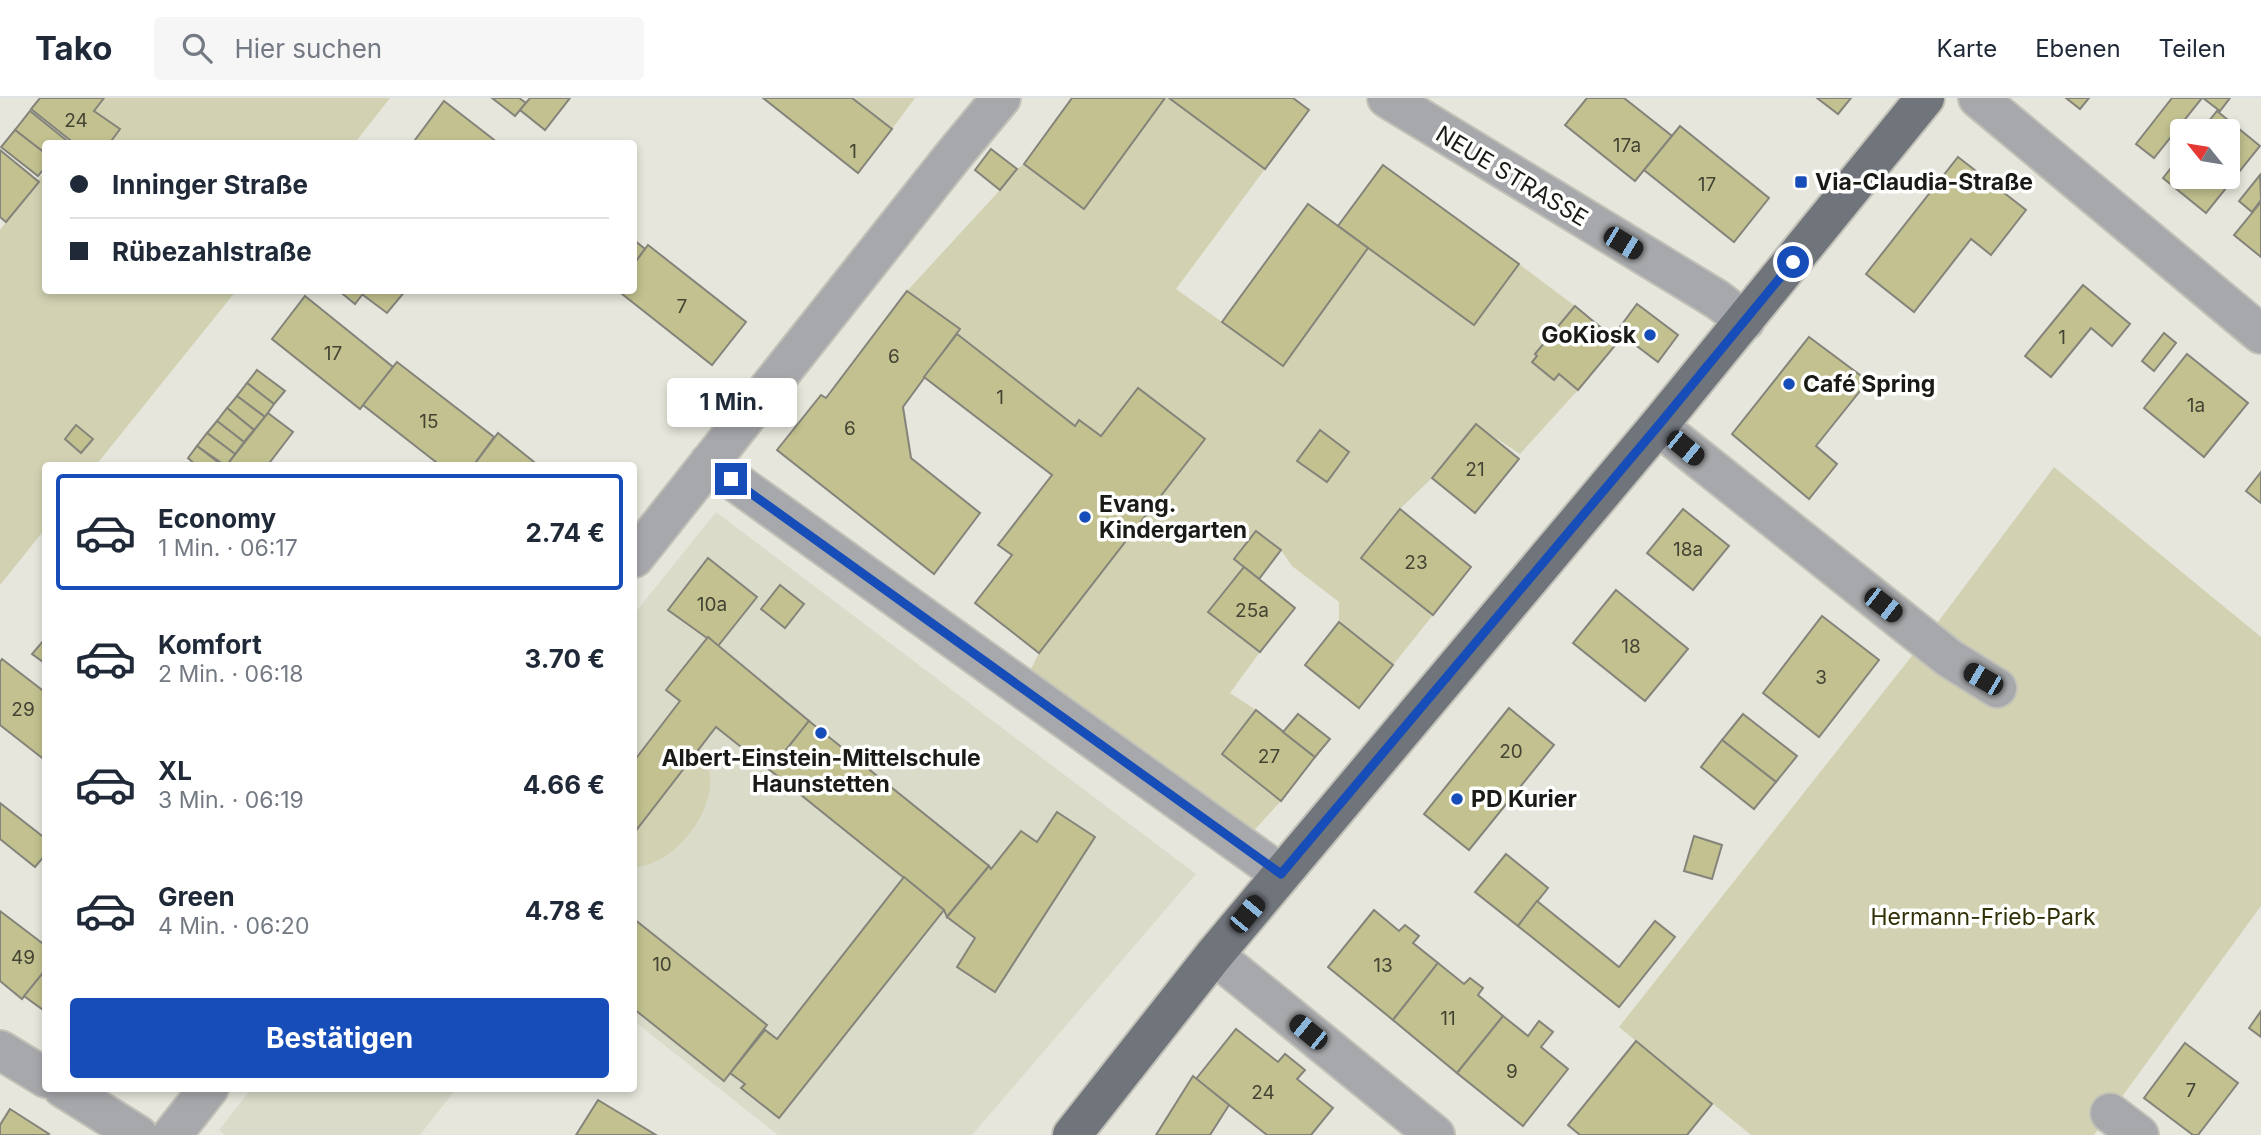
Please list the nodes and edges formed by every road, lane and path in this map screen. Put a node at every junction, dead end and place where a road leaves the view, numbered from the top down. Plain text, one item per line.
1 (1001, 98) edge
2 (1387, 98) edge
3 (1925, 98) edge
4 (1978, 98) edge
5 (1745, 321) junction
6 (2261, 334) edge
7 (1658, 426) junction
8 (709, 463) junction
9 (637, 554) edge
10 (1997, 688) dead end
11 (1281, 874) junction
12 (1214, 955) junction
13 (0, 1050) edge
14 (42, 1076) edge
15 (69, 1092) edge
16 (206, 1092) edge
17 (138, 1135) edge
18 (172, 1135) edge
19 (1072, 1135) edge
20 (1435, 1135) edge

1 - 8 street
2 - 5 street, NEUE STRASSE
3 - 5 main road
4 - 6 street
5 - 7 main road
7 - 10 street
7 - 11 main road
8 - 9 street
8 - 11 street
11 - 12 main road
12 - 19 main road
12 - 20 street
13 - 14 street
15 - 17 street
16 - 18 street

